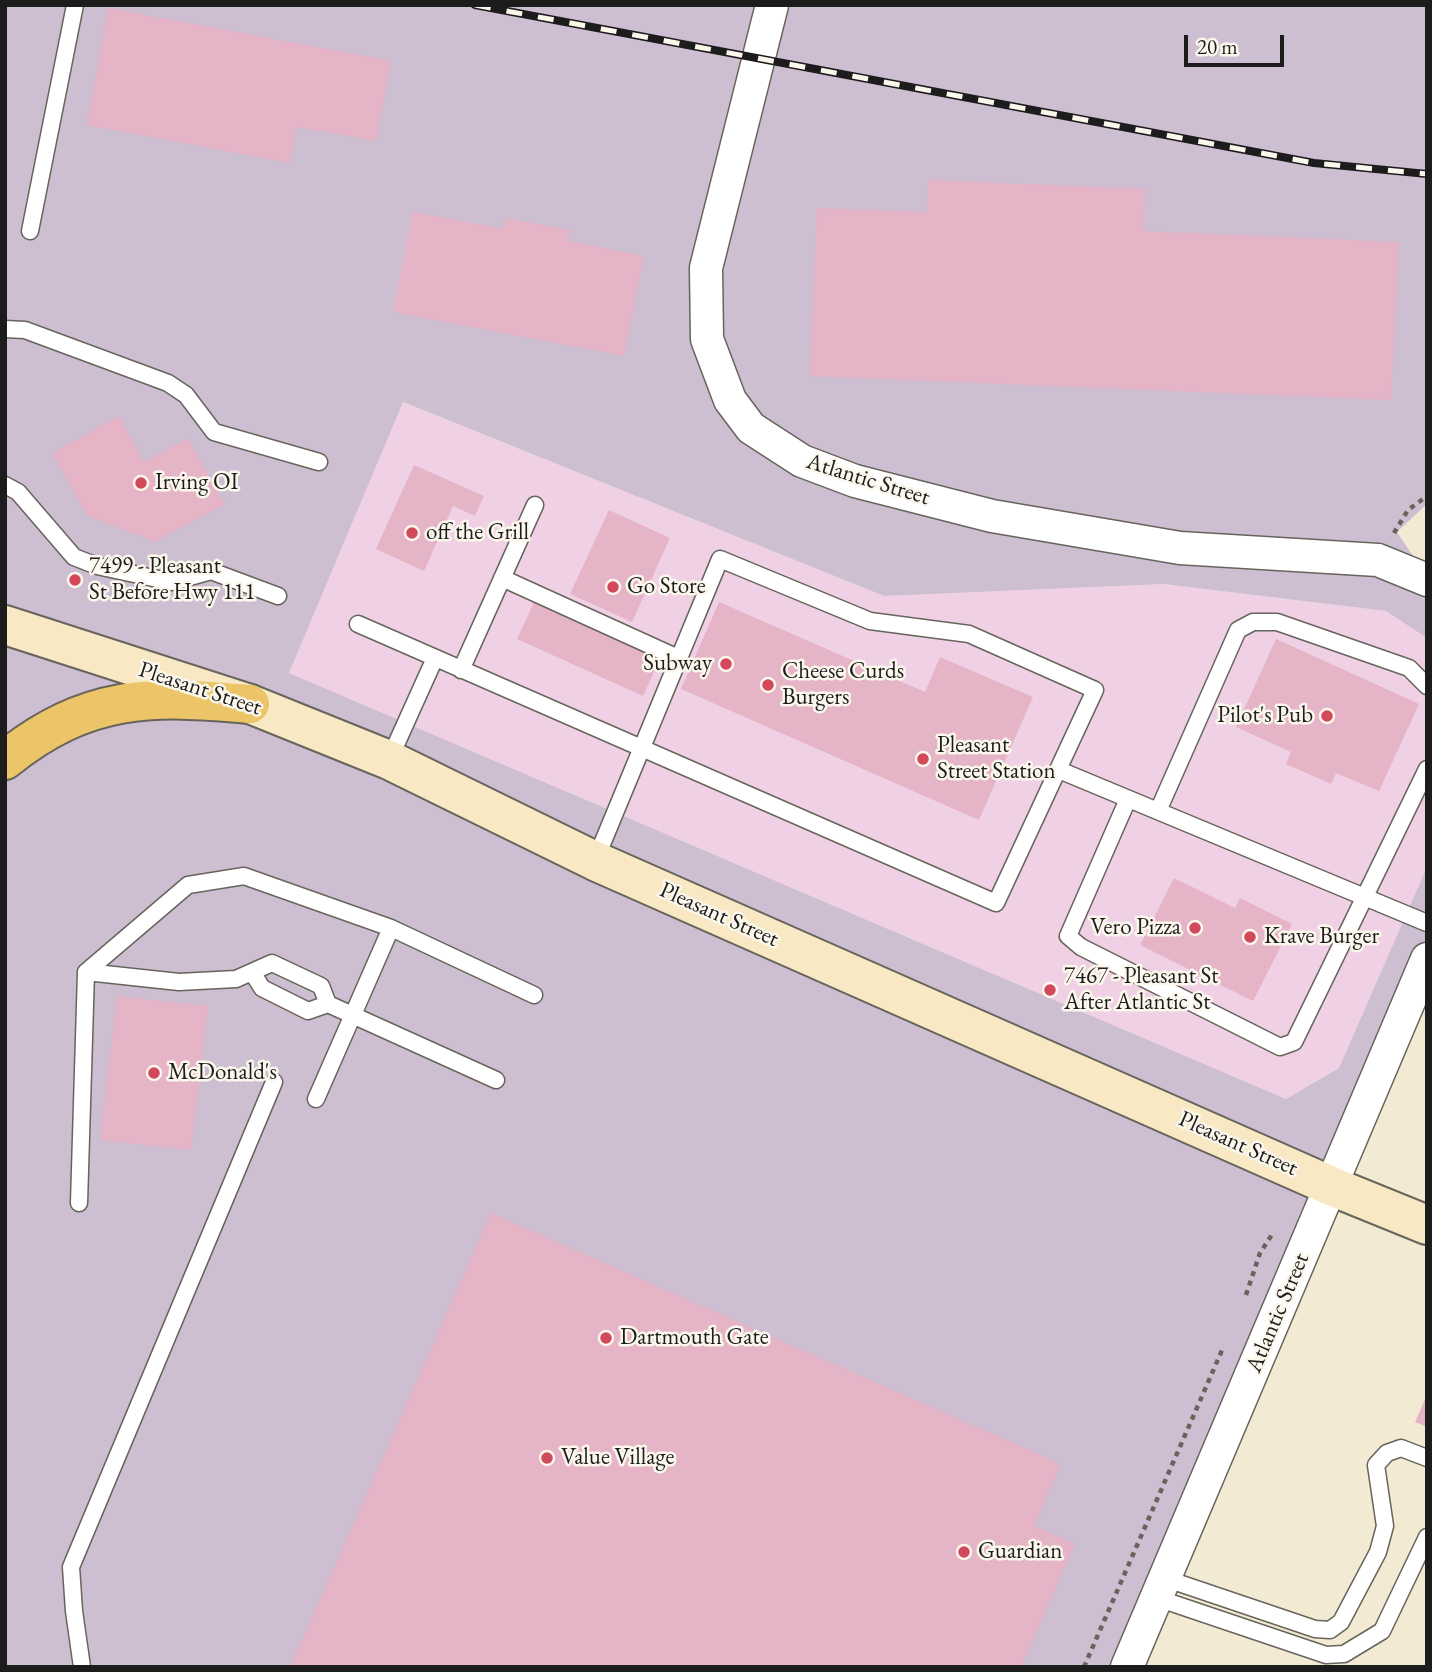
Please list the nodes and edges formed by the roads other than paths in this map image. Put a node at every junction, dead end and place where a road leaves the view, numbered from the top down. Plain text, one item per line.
1 (75, 5) edge
2 (772, 5) edge
3 (30, 231) dead end
4 (5, 329) edge
5 (319, 462) dead end
6 (5, 485) edge
7 (535, 505) dead end
8 (502, 578) junction
9 (1427, 580) edge
10 (278, 596) dead end
11 (358, 624) dead end
12 (5, 625) edge
13 (435, 658) junction
14 (678, 658) junction
15 (461, 670) junction
16 (1427, 686) edge
17 (250, 704) junction
18 (640, 748) junction
19 (5, 760) edge
20 (389, 760) junction
21 (1427, 769) edge
22 (1059, 770) junction
23 (1128, 799) junction
24 (1158, 811) junction
25 (595, 861) junction
26 (1366, 898) junction
27 (1427, 923) edge
28 (391, 928) junction
29 (1427, 959) edge
30 (86, 972) junction
31 (252, 972) junction
32 (534, 995) dead end
33 (328, 1004) junction
34 (356, 1016) junction
35 (496, 1080) dead end
36 (274, 1082) dead end
37 (316, 1099) dead end
38 (1331, 1186) junction
39 (79, 1203) dead end
40 (1427, 1225) edge
41 (1427, 1458) edge
42 (1427, 1537) edge
43 (1161, 1588) junction
44 (82, 1667) edge
45 (1127, 1667) edge

1 - 3 lane
2 - 9 street, Atlantic Street
4 - 5 lane
6 - 10 lane
7 - 8 lane
8 - 14 lane
8 - 15 lane
11 - 13 lane
12 - 17 main road, Pleasant Street
13 - 15 lane
13 - 20 lane
14 - 18 lane
14 - 22 lane
15 - 18 lane
16 - 24 lane
17 - 19 highway
17 - 20 main road, Pleasant Street
18 - 22 lane
18 - 25 lane
20 - 25 main road, Pleasant Street
21 - 26 lane
22 - 23 lane
23 - 24 lane
23 - 26 lane
24 - 26 lane
25 - 38 main road, Pleasant Street
26 - 27 lane
28 - 30 lane
28 - 32 lane
28 - 34 lane
29 - 38 street, Atlantic Street
30 - 31 lane
30 - 39 lane
31 - 33 lane
31 - 33 lane
33 - 34 lane
34 - 35 lane
34 - 37 lane
36 - 44 lane
38 - 40 main road, Pleasant Street
38 - 43 street, Atlantic Street
41 - 43 lane
42 - 43 lane
43 - 45 street, Atlantic Street

